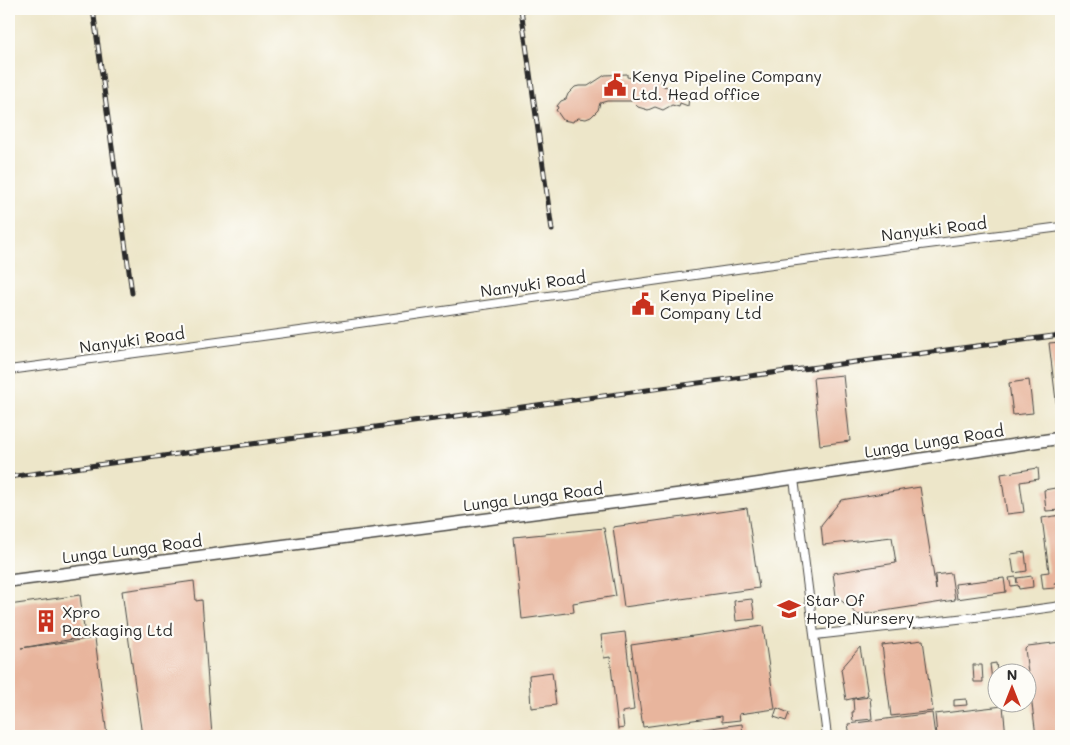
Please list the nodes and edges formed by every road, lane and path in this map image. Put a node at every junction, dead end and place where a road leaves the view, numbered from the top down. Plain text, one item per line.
1 (1061, 227) edge
2 (9, 370) edge
3 (1061, 438) edge
4 (794, 479) junction
5 (9, 581) edge
6 (1061, 606) edge
7 (815, 635) junction
8 (827, 736) edge

1 - 2 street, Nanyuki Road
3 - 4 main road, Lunga Lunga Road
4 - 5 main road, Lunga Lunga Road
4 - 7 street
6 - 7 street
7 - 8 street

